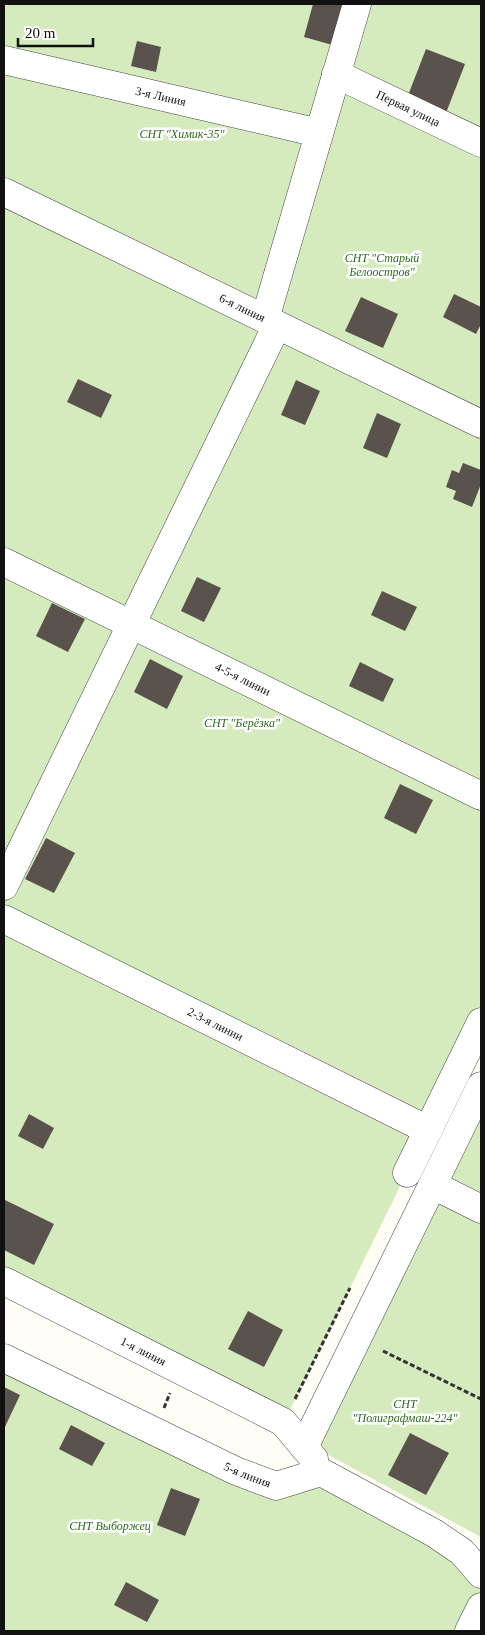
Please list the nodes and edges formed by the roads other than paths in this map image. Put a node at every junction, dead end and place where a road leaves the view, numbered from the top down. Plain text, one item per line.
1 (357, 4) edge
2 (4, 60) edge
3 (336, 74) junction
4 (319, 133) junction
5 (481, 143) edge
6 (4, 192) edge
7 (271, 322) junction
8 (481, 424) edge
9 (4, 562) edge
10 (131, 625) junction
11 (481, 796) edge
12 (4, 886) edge
13 (4, 919) edge
14 (481, 1022) edge
15 (481, 1086) edge
16 (428, 1130) junction
17 (406, 1173) dead end
18 (433, 1186) junction
19 (481, 1209) edge
20 (4, 1281) edge
21 (4, 1358) edge
22 (304, 1447) junction
23 (321, 1472) junction
24 (481, 1574) edge
25 (481, 1607) edge
26 (469, 1631) edge

1 - 3 street
2 - 4 street, 3-я Линия
3 - 4 street
3 - 5 street, Первая улица
4 - 7 street
6 - 7 street, 6-я линия
7 - 8 street, 6-я линия
7 - 10 street
9 - 10 street, 4-5-я линии
10 - 11 street, 4-5-я линии
10 - 12 street
13 - 16 street, 2-3-я линии
14 - 16 street
15 - 18 street
16 - 17 street
18 - 19 street
18 - 22 street
20 - 22 street, 1-я линия
21 - 23 street, 5-я линия
22 - 23 street
23 - 24 street
25 - 26 street

